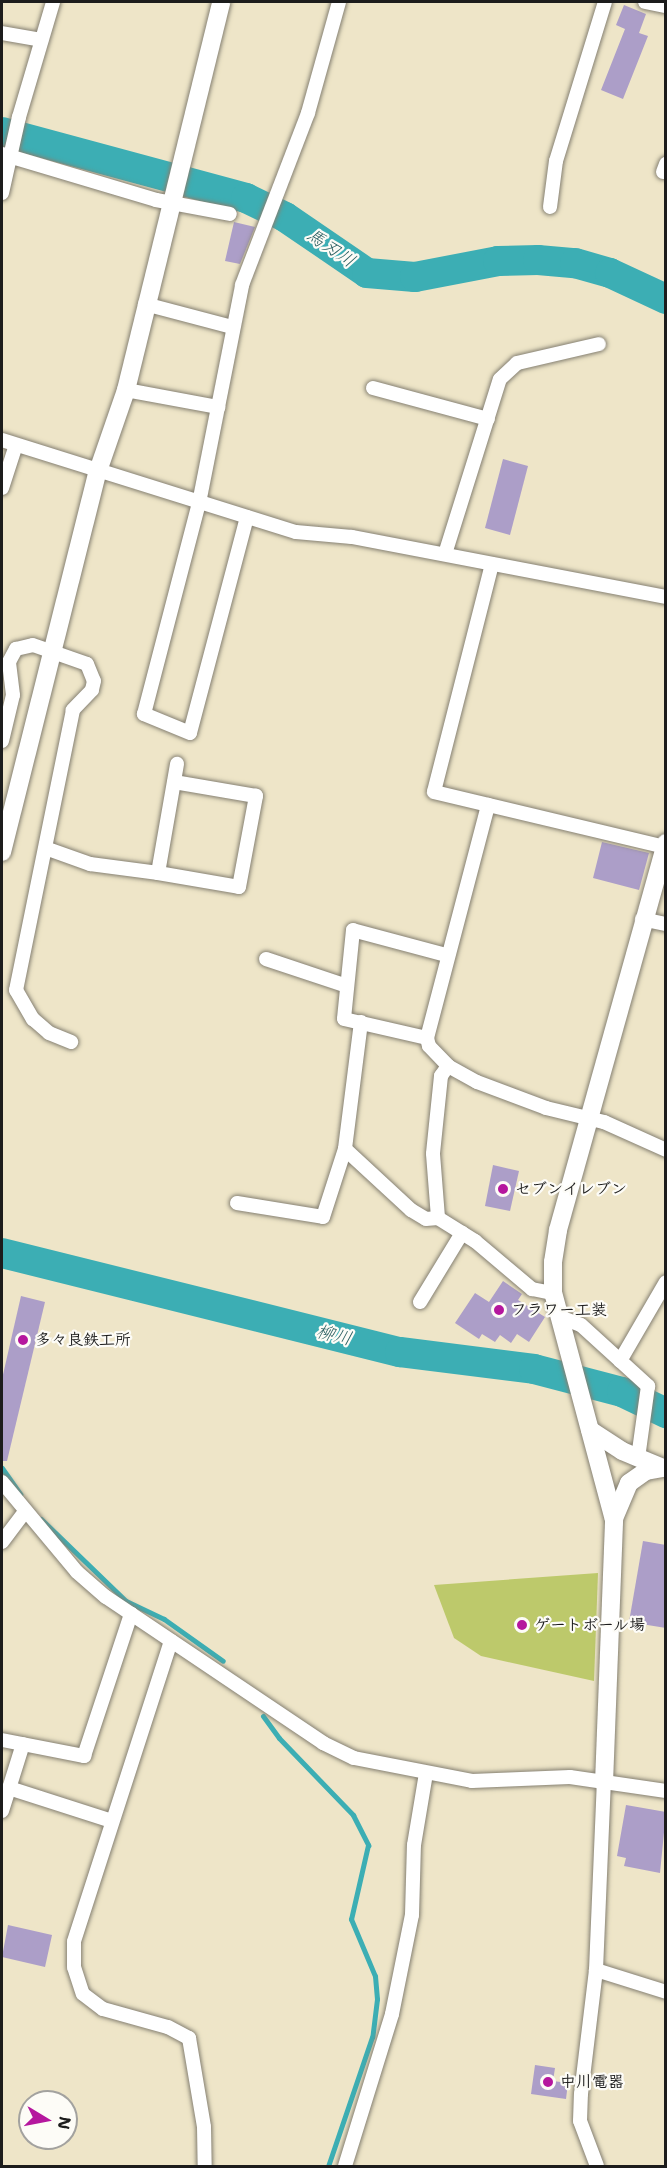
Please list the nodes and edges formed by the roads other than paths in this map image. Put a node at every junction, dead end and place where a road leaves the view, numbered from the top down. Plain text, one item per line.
1 (53, 2) edge
2 (221, 2) edge
3 (339, 2) edge
4 (604, 2) edge
5 (645, 2) edge
6 (662, 4) edge
7 (2, 33) edge
8 (40, 40) junction
9 (6, 155) edge
10 (2, 193) edge
11 (171, 199) junction
12 (550, 207) dead end
13 (231, 214) dead end
14 (145, 304) junction
15 (232, 327) junction
16 (599, 344) dead end
17 (373, 388) dead end
18 (126, 390) junction
19 (218, 407) junction
20 (488, 419) junction
21 (2, 441) edge
22 (16, 445) junction
23 (98, 471) junction
24 (2, 488) edge
25 (200, 503) junction
26 (247, 518) junction
27 (445, 554) junction
28 (492, 564) junction
29 (666, 597) edge
30 (53, 652) junction
31 (2, 741) edge
32 (177, 764) dead end
33 (174, 782) junction
34 (488, 805) junction
35 (665, 845) edge
36 (48, 849) junction
37 (2, 852) edge
38 (158, 873) junction
39 (642, 919) junction
40 (666, 924) edge
41 (446, 955) junction
42 (266, 959) dead end
43 (347, 986) junction
44 (361, 1022) junction
45 (427, 1038) junction
46 (71, 1042) dead end
47 (448, 1066) junction
48 (589, 1118) junction
49 (345, 1149) junction
50 (666, 1150) edge
51 (237, 1203) dead end
52 (438, 1218) junction
53 (462, 1233) junction
54 (666, 1282) edge
55 (553, 1293) junction
56 (420, 1302) dead end
57 (560, 1317) junction
58 (620, 1361) junction
59 (590, 1430) junction
60 (638, 1458) junction
61 (664, 1469) edge
62 (2, 1482) edge
63 (25, 1511) junction
64 (614, 1520) junction
65 (2, 1542) edge
66 (131, 1614) junction
67 (171, 1641) junction
68 (2, 1740) edge
69 (22, 1744) junction
70 (426, 1773) junction
71 (604, 1783) junction
72 (9, 1788) junction
73 (666, 1791) edge
74 (2, 1811) edge
75 (112, 1821) junction
76 (596, 1970) junction
77 (666, 1992) edge
78 (205, 2166) edge
79 (345, 2166) edge
80 (597, 2166) edge

1 - 8 street
2 - 11 street
3 - 15 street
4 - 12 street
5 - 6 street
7 - 8 street
8 - 9 street
9 - 10 street
9 - 11 street
11 - 13 street
11 - 14 street
14 - 15 street
14 - 18 street
15 - 19 street
16 - 20 street
17 - 20 street
18 - 19 street
18 - 23 street
19 - 25 street
20 - 27 street
21 - 22 street
22 - 23 street
22 - 24 street
23 - 25 street
23 - 30 street
25 - 26 street
25 - 26 street
26 - 27 street
27 - 28 street
28 - 29 street
28 - 34 street
30 - 31 street
30 - 36 street
30 - 37 street
32 - 33 street
33 - 38 street
33 - 38 street
34 - 35 street
34 - 41 street
35 - 39 street
36 - 38 street
36 - 46 street
39 - 40 street
39 - 48 street
41 - 43 street
41 - 45 street
42 - 43 street
43 - 44 street
44 - 45 street
44 - 49 street
45 - 47 street
47 - 48 street
47 - 52 street
48 - 50 street
48 - 55 street
49 - 51 street
49 - 52 street
52 - 53 street
53 - 55 street
53 - 56 street
54 - 58 street
55 - 57 street
57 - 58 street
57 - 59 street
58 - 60 street
59 - 60 street
59 - 64 street
60 - 61 street
61 - 64 street
62 - 63 street
63 - 65 street
63 - 66 street
64 - 71 street
66 - 67 street
66 - 69 street
67 - 70 street
67 - 75 street
68 - 69 street
69 - 72 street
70 - 71 street
70 - 79 street
71 - 73 street
71 - 76 street
72 - 74 street
72 - 75 street
75 - 78 street
76 - 77 street
76 - 80 street

